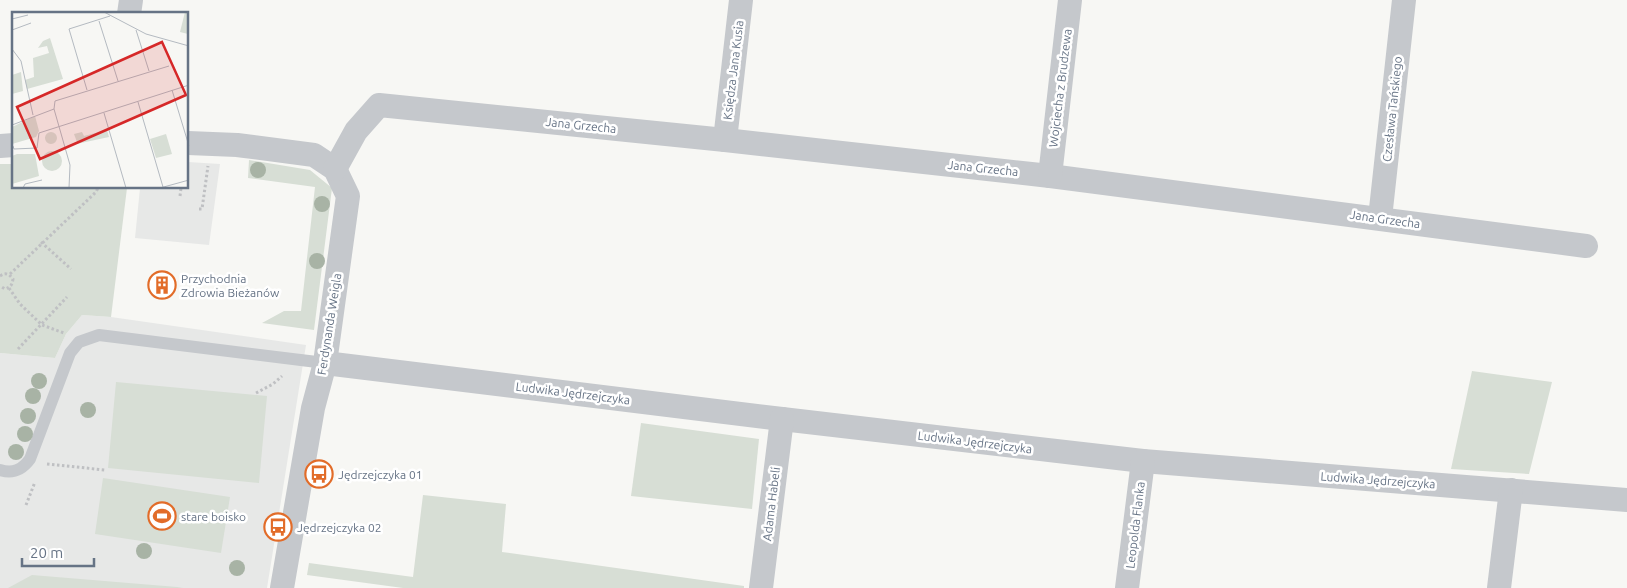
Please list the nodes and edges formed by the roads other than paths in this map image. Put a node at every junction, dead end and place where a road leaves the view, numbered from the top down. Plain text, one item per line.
1 (741, 0) edge
2 (1070, 0) edge
3 (1404, 0) edge
4 (725, 140) junction
5 (189, 143) edge
6 (334, 169) junction
7 (1050, 176) junction
8 (1380, 218) junction
9 (1586, 246) dead end
10 (326, 363) junction
11 (782, 419) junction
12 (1143, 461) junction
13 (0, 470) edge
14 (1512, 490) junction
15 (1627, 500) edge
16 (282, 588) edge
17 (761, 588) edge
18 (1127, 588) edge
19 (1499, 588) edge

1 - 4 street, Księdza Jana Kusia
2 - 7 street, Wojciecha z Brudzewa
3 - 8 street, Czesława Tańskiego
4 - 6 street, Jana Grzecha
4 - 7 street, Jana Grzecha
5 - 6 street
6 - 10 street, Ferdynanda Weigla
7 - 8 street, Jana Grzecha
8 - 9 street, Jana Grzecha
10 - 11 street, Ludwika Jędrzejczyka
10 - 13 lane
10 - 16 street, Ferdynanda Weigla
11 - 12 street, Ludwika Jędrzejczyka
11 - 17 street, Adama Habeli
12 - 14 street, Ludwika Jędrzejczyka
12 - 18 street, Leopolda Flanka
14 - 15 street, Ludwika Jędrzejczyka
14 - 19 street

